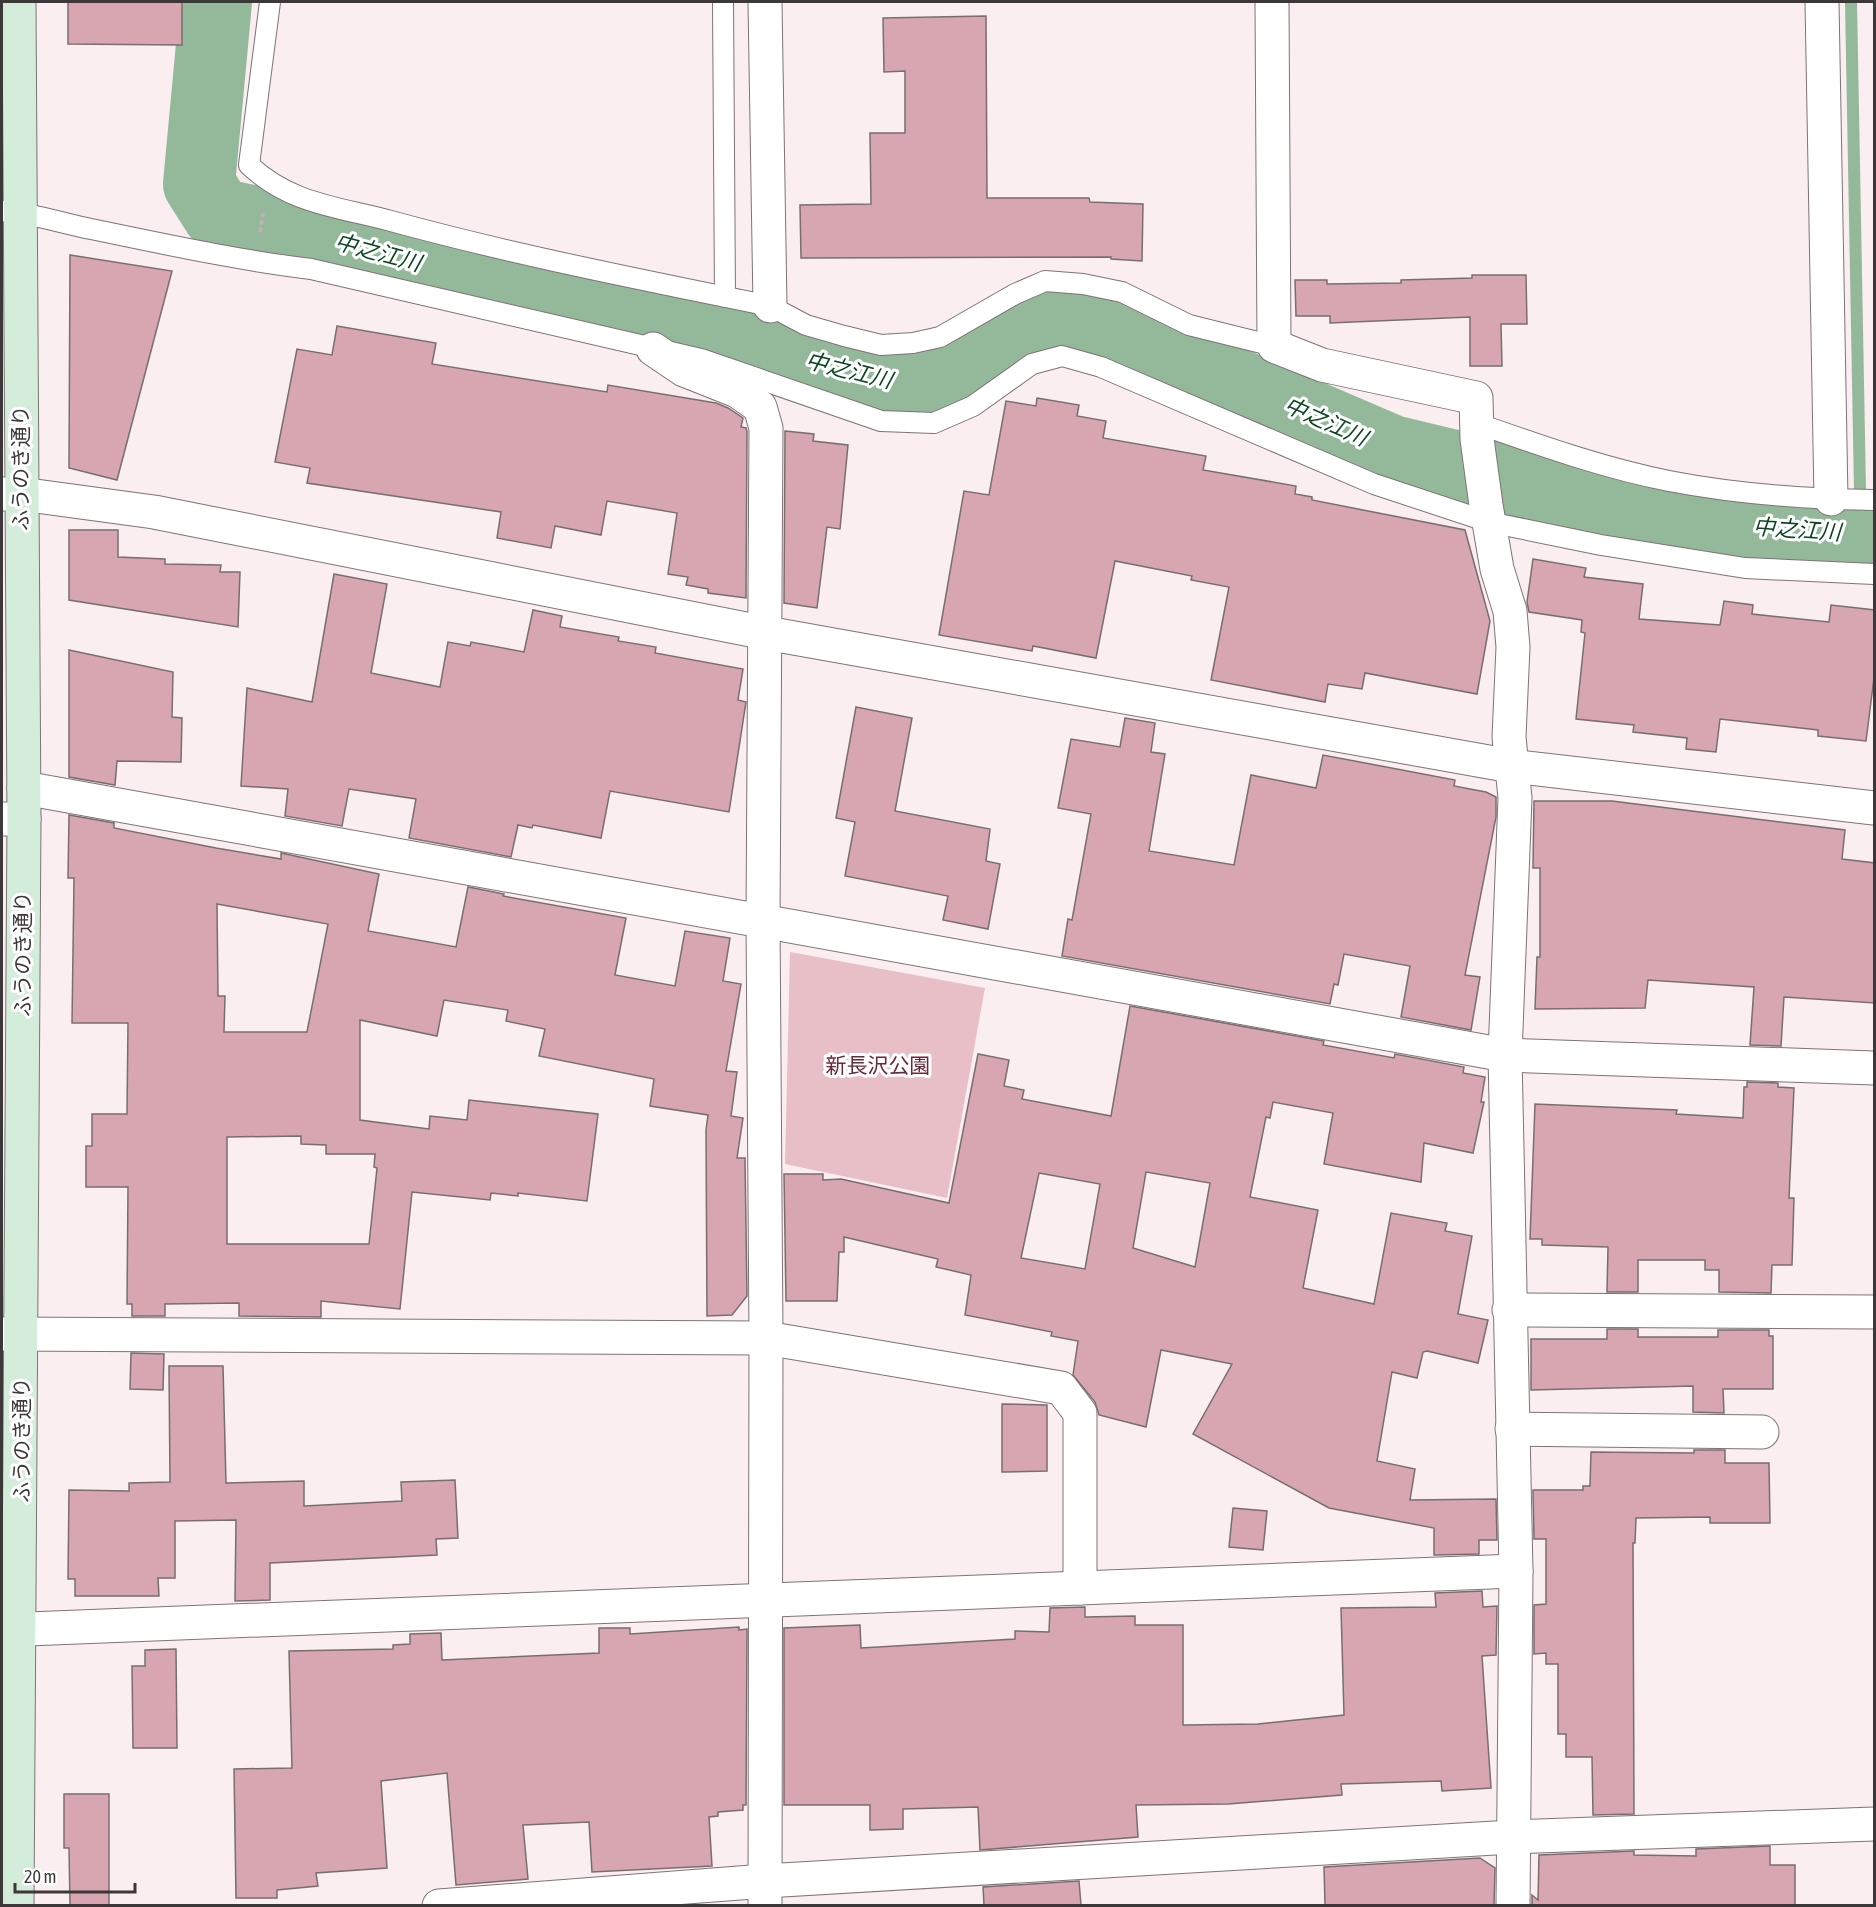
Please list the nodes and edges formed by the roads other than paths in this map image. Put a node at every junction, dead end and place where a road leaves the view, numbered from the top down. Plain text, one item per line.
1 (19, 2) edge
2 (270, 2) edge
3 (723, 2) edge
4 (765, 2) edge
5 (1272, 2) edge
6 (1822, 2) edge
7 (11, 211) edge
8 (725, 297) junction
9 (770, 306) junction
10 (1274, 346) junction
11 (653, 349) junction
12 (1476, 430) junction
13 (11, 494) edge
14 (1831, 499) junction
15 (1875, 500) edge
16 (1487, 513) junction
17 (1875, 574) edge
18 (766, 633) junction
19 (1511, 766) junction
20 (1875, 808) edge
21 (16, 809) edge
22 (762, 920) junction
23 (12, 1018) edge
24 (1505, 1055) junction
25 (1875, 1068) edge
26 (12, 1216) edge
27 (1509, 1310) junction
28 (1875, 1312) edge
29 (12, 1334) edge
30 (766, 1338) junction
31 (1512, 1429) junction
32 (1762, 1432) dead end
33 (1515, 1571) junction
34 (1080, 1588) junction
35 (765, 1601) junction
36 (11, 1630) edge
37 (1875, 1824) edge
38 (1512, 1837) junction
39 (765, 1893) edge
40 (17, 1905) edge
41 (439, 1905) edge
42 (1513, 1905) edge

1 - 7 street, ふうのき通り
2 - 8 lane
3 - 8 lane
4 - 9 street
5 - 10 street
6 - 14 street
7 - 11 lane
7 - 13 street, ふうのき通り
8 - 9 lane
9 - 10 lane
10 - 12 street
11 - 16 lane
11 - 18 street
12 - 14 lane
12 - 16 street
13 - 18 street
13 - 21 street, ふうのき通り
14 - 15 lane
16 - 17 lane
16 - 19 street
18 - 19 street
18 - 22 street
19 - 20 street
19 - 24 street
21 - 22 street
21 - 23 street, ふうのき通り
22 - 24 street
22 - 30 street
23 - 26 street, ふうのき通り
24 - 25 street
24 - 27 street
26 - 29 street, ふうのき通り
27 - 28 street
27 - 31 street
29 - 30 street
29 - 36 street, ふうのき通り
30 - 34 street
30 - 35 street
31 - 32 street
31 - 33 street
33 - 34 street
33 - 38 street
34 - 35 street
35 - 36 street
35 - 39 street
36 - 40 street, ふうのき通り
37 - 38 street
38 - 39 street
38 - 42 street
39 - 41 street

